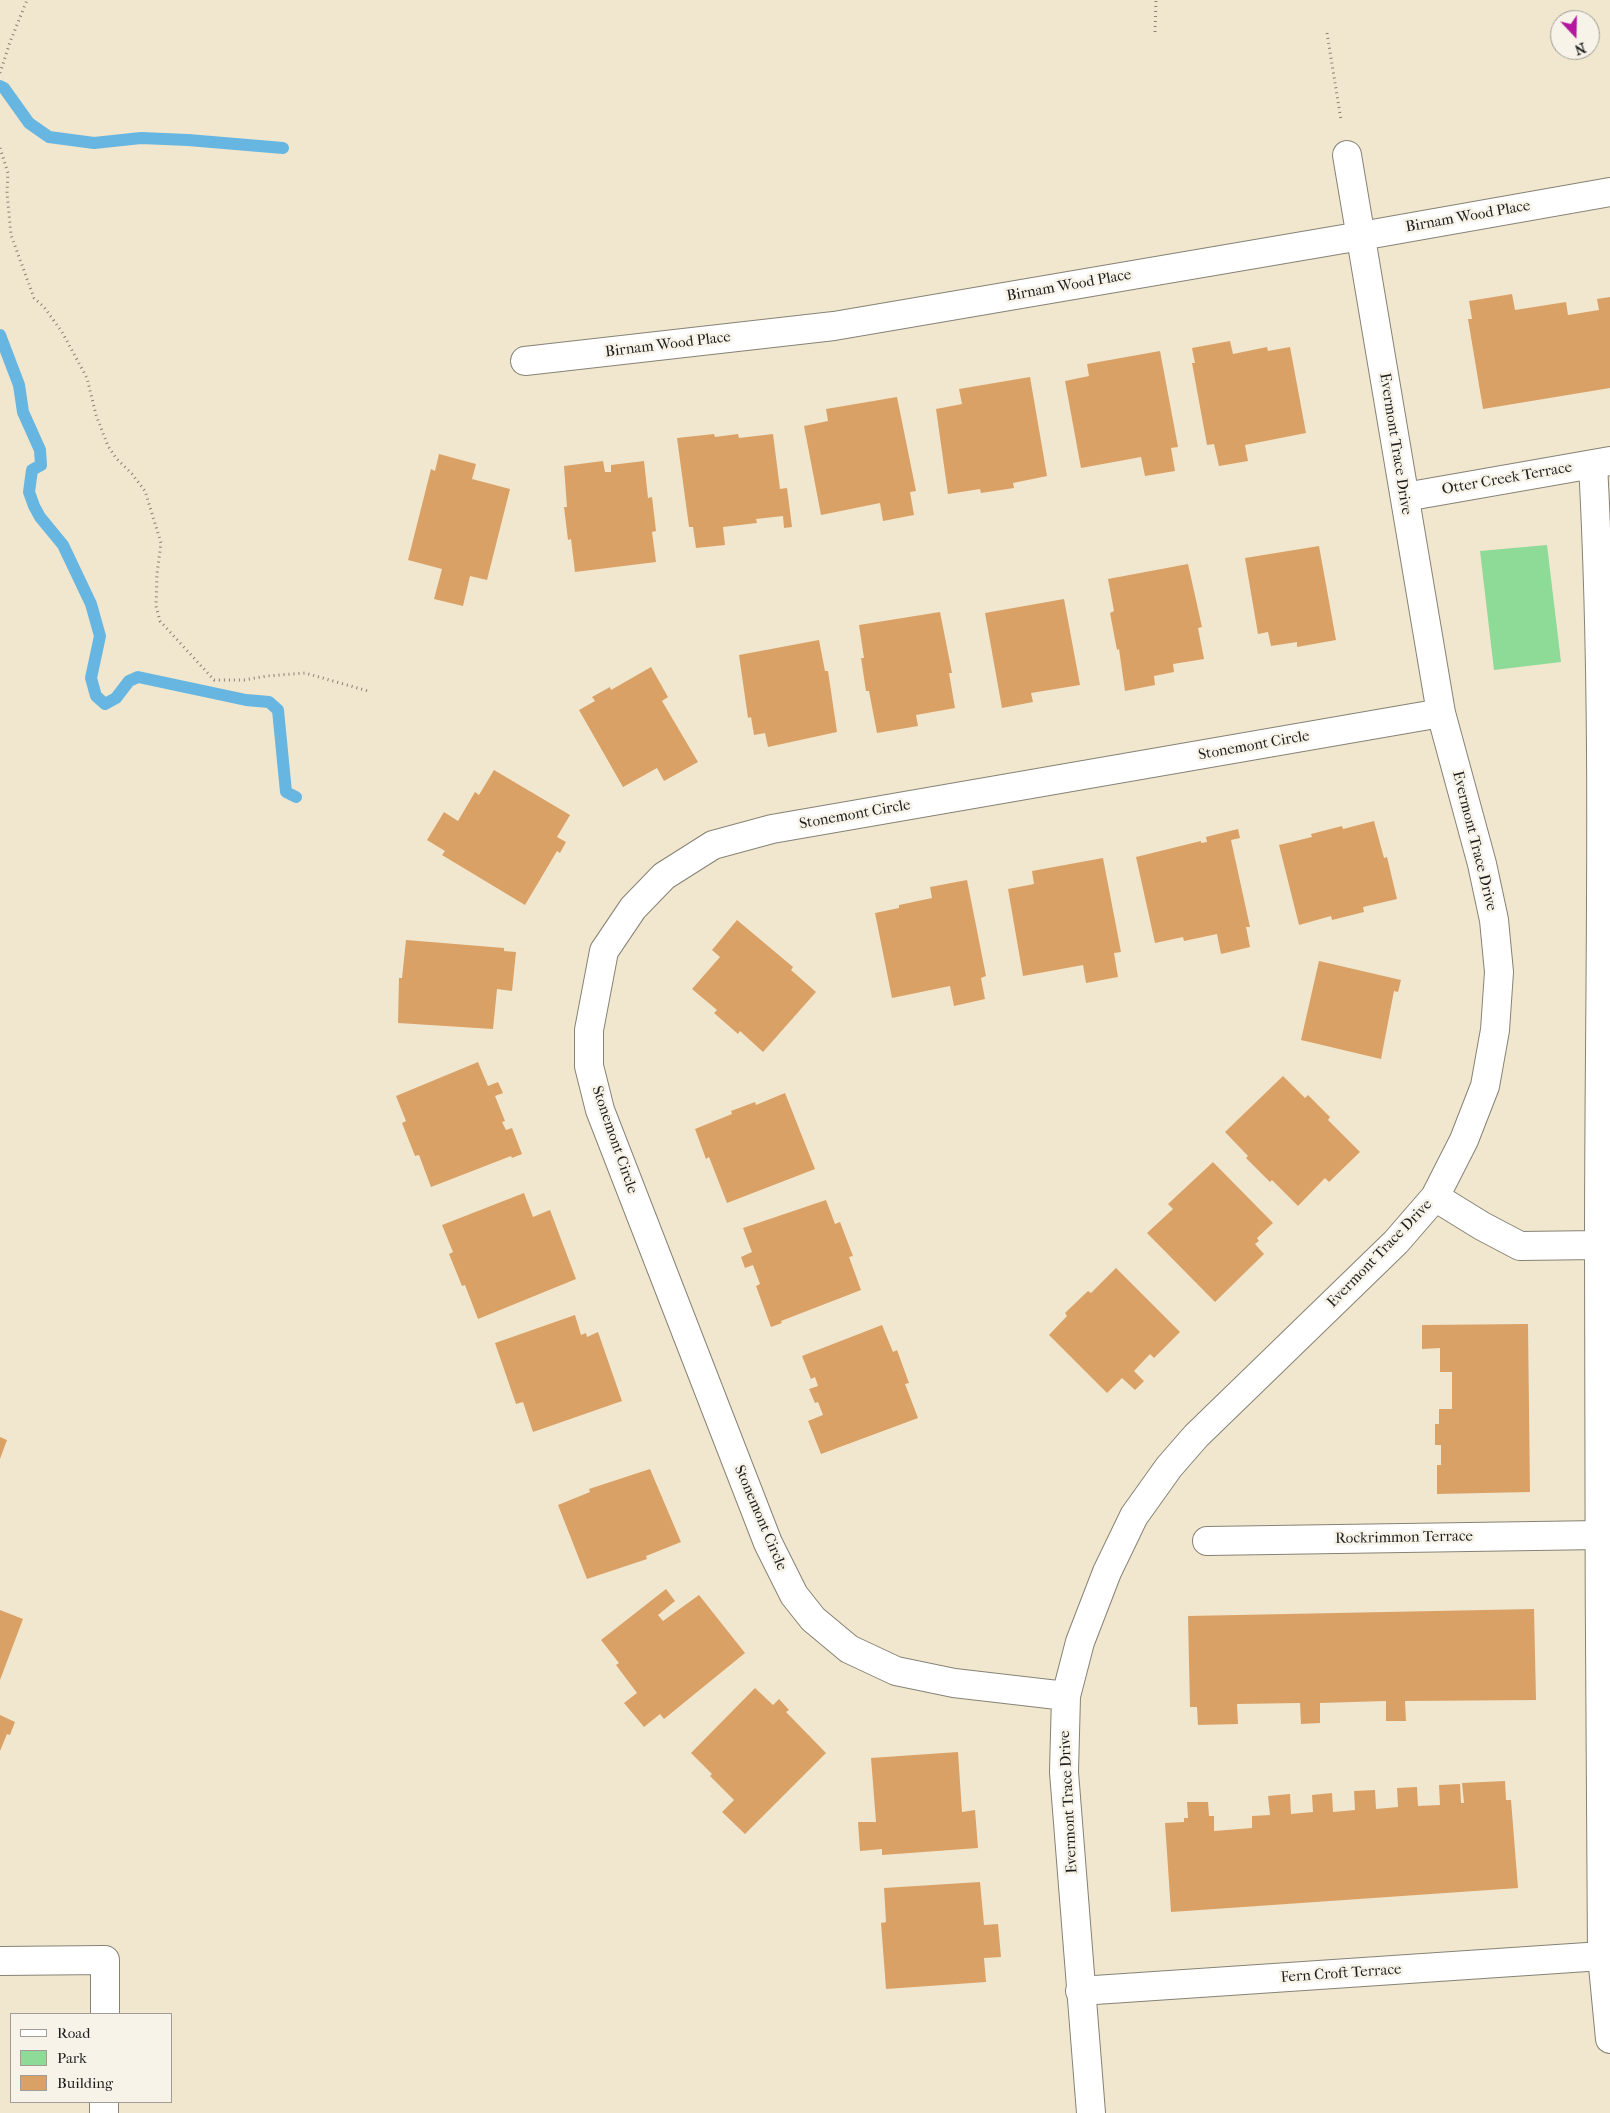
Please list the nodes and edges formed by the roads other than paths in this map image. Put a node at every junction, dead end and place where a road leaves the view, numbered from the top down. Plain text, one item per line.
1 (1347, 155) road end
2 (1610, 192) edge
3 (1360, 236) junction
4 (525, 361) dead end
5 (1602, 462) edge
6 (1404, 497) junction
7 (1441, 713) junction
8 (1435, 1197) junction
9 (1599, 1245) junction
10 (1600, 1535) junction
11 (1207, 1541) dead end
12 (1066, 1696) junction
13 (1602, 1956) junction
14 (0, 1961) edge
15 (1080, 1991) junction
16 (104, 2013) edge
17 (1610, 2039) edge
18 (1091, 2113) edge

1 - 3 street, Evermont Trace Drive
2 - 3 street, Birnam Wood Place
3 - 4 street, Birnam Wood Place
3 - 6 street, Evermont Trace Drive
5 - 6 street, Otter Creek Terrace
5 - 9 street
6 - 7 street, Evermont Trace Drive
7 - 8 street, Evermont Trace Drive
7 - 12 street, Stonemont Circle
8 - 9 street
8 - 12 street, Evermont Trace Drive
9 - 10 street
10 - 11 street, Rockrimmon Terrace
10 - 13 street
12 - 15 street, Evermont Trace Drive
13 - 15 street, Fern Croft Terrace
13 - 17 street
14 - 16 street
15 - 18 street, Evermont Trace Drive

